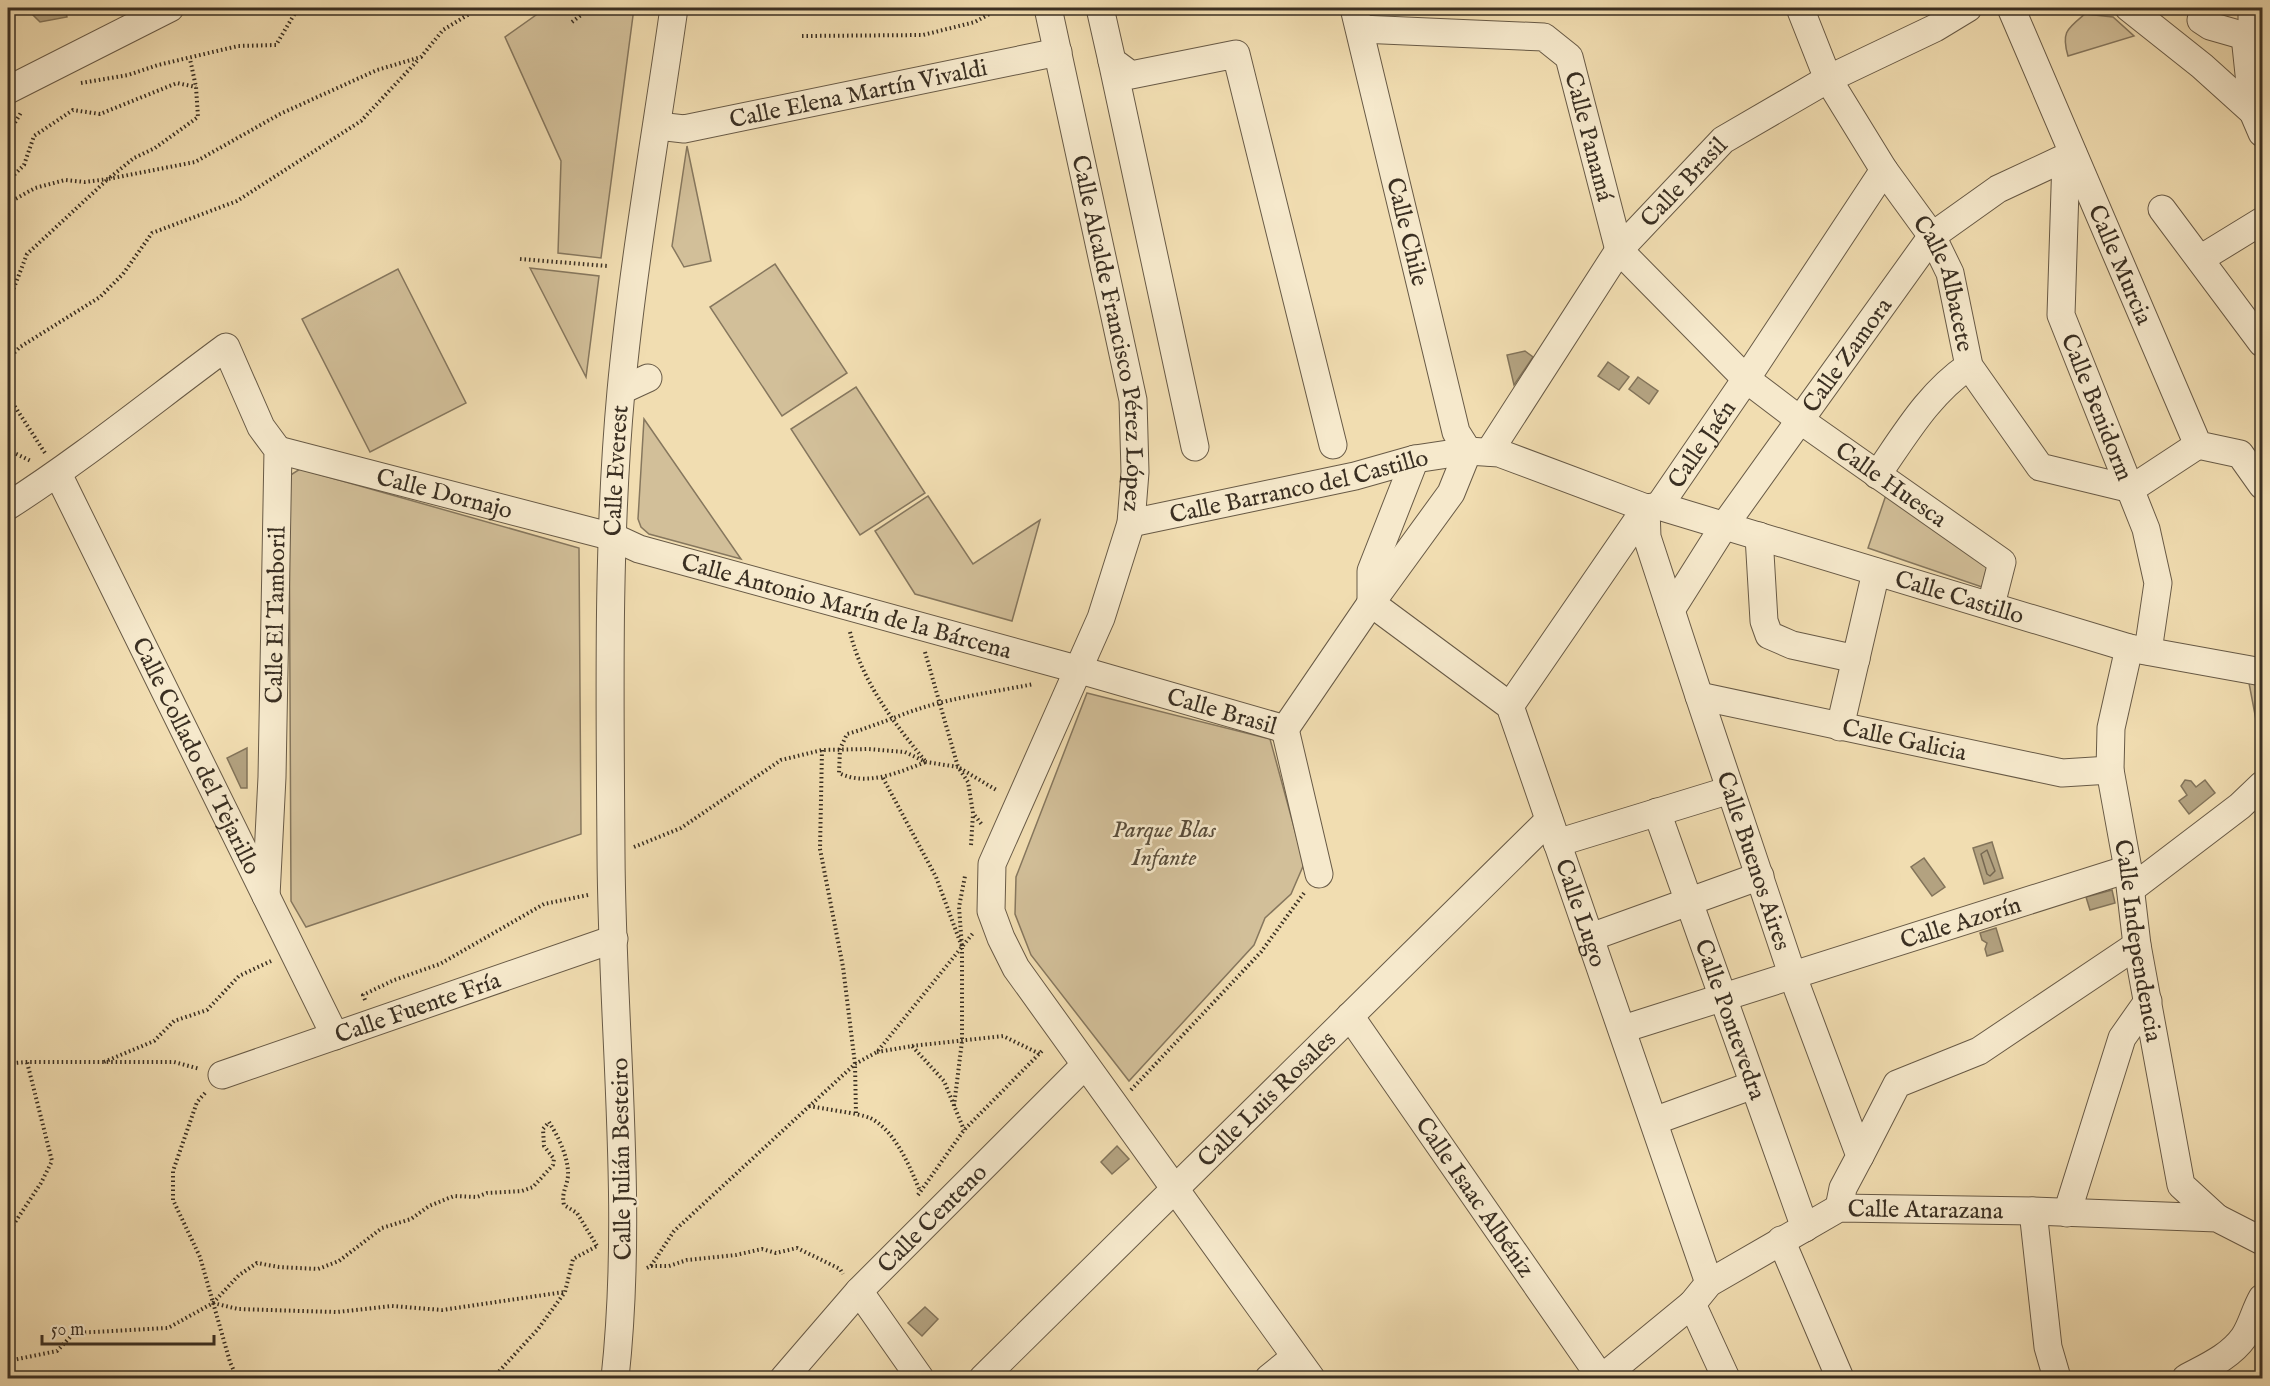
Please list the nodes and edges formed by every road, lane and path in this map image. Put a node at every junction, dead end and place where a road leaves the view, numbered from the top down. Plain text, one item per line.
1 (170, 8) edge
2 (306, 8) edge
3 (479, 8) edge
4 (590, 8) edge
5 (674, 8) edge
6 (1000, 8) edge
7 (1048, 8) edge
8 (1100, 8) edge
9 (1800, 8) edge
10 (1968, 8) edge
11 (2012, 8) edge
12 (2128, 8) edge
13 (1357, 19) edge
14 (2201, 20) dead end
15 (572, 22) dead end
16 (2253, 23) edge
17 (802, 36) dead end
18 (1058, 52) junction
19 (421, 57) junction
20 (190, 59) junction
21 (1112, 61) junction
22 (1828, 79) junction
23 (73, 84) dead end
24 (196, 87) junction
25 (8, 90) edge
26 (29, 106) dead end
27 (2258, 123) edge
28 (657, 126) junction
29 (8, 134) edge
30 (2069, 156) junction
31 (1884, 170) junction
32 (108, 179) junction
33 (8, 181) edge
34 (8, 203) edge
35 (2163, 209) dead end
36 (2262, 221) edge
37 (1932, 236) junction
38 (1619, 250) junction
39 (520, 259) dead end
40 (2200, 259) junction
41 (607, 266) dead end
42 (8, 301) edge
43 (2262, 343) edge
44 (8, 359) edge
45 (1969, 366) junction
46 (648, 378) dead end
47 (1746, 379) junction
48 (8, 385) edge
49 (621, 390) junction
50 (1800, 420) junction
51 (1333, 445) dead end
52 (2198, 445) junction
53 (1195, 447) dead end
54 (278, 450) junction
55 (1478, 452) junction
56 (1415, 459) junction
57 (58, 474) junction
58 (1877, 475) junction
59 (2262, 485) edge
60 (2131, 489) junction
61 (8, 507) edge
62 (1652, 507) junction
63 (1131, 524) junction
64 (1724, 526) junction
65 (1759, 536) junction
66 (613, 537) junction
67 (1876, 572) junction
68 (1371, 603) junction
69 (844, 605) junction
70 (1991, 605) junction
71 (1671, 610) junction
72 (917, 625) junction
73 (2138, 650) junction
74 (1856, 659) junction
75 (1080, 670) junction
76 (2262, 672) edge
77 (1036, 684) dead end
78 (1699, 696) junction
79 (939, 702) junction
80 (1510, 706) junction
81 (890, 717) junction
82 (1839, 727) junction
83 (1286, 729) junction
84 (840, 749) junction
85 (822, 750) junction
86 (926, 762) junction
87 (958, 766) junction
88 (2110, 770) junction
89 (883, 778) junction
90 (2262, 785) edge
91 (1730, 790) junction
92 (1020, 804) junction
93 (1657, 812) junction
94 (973, 813) junction
95 (1553, 831) junction
96 (971, 846) dead end
97 (999, 848) junction
98 (611, 856) junction
99 (967, 866) dead end
100 (1319, 874) joint
101 (1760, 876) junction
102 (2130, 879) junction
103 (612, 890) junction
104 (266, 896) junction
105 (1689, 902) junction
106 (991, 911) junction
107 (1591, 937) junction
108 (614, 939) junction
109 (2137, 945) junction
110 (962, 947) junction
111 (296, 959) junction
112 (1792, 974) junction
113 (1722, 996) junction
114 (2148, 1001) junction
115 (1350, 1016) junction
116 (376, 1022) junction
117 (1623, 1029) junction
118 (1061, 1032) junction
119 (334, 1036) junction
120 (962, 1041) junction
121 (912, 1046) junction
122 (877, 1053) junction
123 (1040, 1054) junction
124 (27, 1062) junction
125 (100, 1064) junction
126 (855, 1064) junction
127 (8, 1065) edge
128 (1085, 1065) junction
129 (222, 1075) junction
130 (1753, 1085) junction
131 (808, 1106) junction
132 (954, 1106) junction
133 (1116, 1106) junction
134 (856, 1115) junction
135 (1654, 1121) junction
136 (964, 1130) junction
137 (1860, 1156) junction
138 (1175, 1189) junction
139 (920, 1191) junction
140 (914, 1200) dead end
141 (1839, 1208) junction
142 (2033, 1211) junction
143 (2067, 1213) junction
144 (2217, 1218) junction
145 (8, 1233) edge
146 (1793, 1234) junction
147 (2262, 1241) edge
148 (597, 1246) junction
149 (598, 1256) dead end
150 (651, 1266) junction
151 (623, 1277) junction
152 (1709, 1283) junction
153 (860, 1291) junction
154 (565, 1292) junction
155 (2262, 1298) edge
156 (213, 1303) junction
157 (1692, 1304) junction
158 (2254, 1343) edge
159 (1295, 1357) junction
160 (8, 1361) edge
161 (237, 1378) edge
162 (493, 1378) edge
163 (615, 1378) edge
164 (784, 1378) edge
165 (920, 1378) edge
166 (983, 1378) edge
167 (1269, 1378) edge
168 (1311, 1378) edge
169 (1601, 1378) edge
170 (1726, 1378) edge
171 (1840, 1378) edge
172 (2057, 1378) edge
173 (2186, 1378) edge

1 - 25 street
2 - 20 path
3 - 19 path
4 - 15 path
5 - 28 street, Calle Everest
6 - 17 path
7 - 18 street, Calle Alcalde Francisco Pérez López
8 - 21 street
9 - 22 street, Calle Albacete
10 - 22 street, Calle Brasil
11 - 30 street, Calle Murcia
12 - 27 street
13 - 38 street, Calle Panamá
13 - 55 street, Calle Chile
14 - 16 street
16 - 27 street
18 - 28 street, Calle Elena Martín Vivaldi
18 - 63 street, Calle Alcalde Francisco Pérez López
19 - 32 path
19 - 44 path
20 - 23 path
20 - 24 path
21 - 51 street
21 - 53 street
22 - 31 street, Calle Albacete
22 - 38 street, Calle Brasil
24 - 32 path
24 - 33 path
26 - 29 path
28 - 49 street, Calle Everest
30 - 37 street, Calle Zamora
30 - 52 street, Calle Murcia
30 - 60 street, Calle Benidorm
31 - 37 street, Calle Albacete
31 - 47 street, Calle Jaén
32 - 34 path
32 - 42 path
35 - 40 street
36 - 40 street
37 - 45 street, Calle Albacete
37 - 50 street, Calle Zamora
38 - 47 street
38 - 55 street, Calle Brasil
39 - 41 path
40 - 43 street
45 - 58 street
45 - 60 street, Calle Albacete
46 - 49 street
47 - 50 street, Calle Huesca
47 - 62 street, Calle Jaén
48 - 57 path
49 - 66 street, Calle Everest
50 - 58 street, Calle Huesca
50 - 64 street, Calle Zamora
52 - 59 street
52 - 60 street
54 - 57 street
54 - 66 street, Calle Dornajo
54 - 104 street, Calle El Tamboril
55 - 56 street, Calle Barranco del Castillo
55 - 62 street, Calle Castillo
55 - 68 street, Calle Brasil
56 - 63 street, Calle Barranco del Castillo
56 - 68 street
57 - 61 street
57 - 104 street, Calle Collado del Tejarillo
58 - 70 street, Calle Huesca
60 - 73 street, Calle Benidorm
62 - 64 street, Calle Castillo
62 - 71 street, Calle Buenos Aires
62 - 80 street, Calle Jaén
63 - 75 street, Calle Alcalde Francisco Pérez López
64 - 65 street, Calle Castillo
64 - 71 street, Calle Zamora
65 - 67 street, Calle Castillo
65 - 74 street
66 - 69 street, Calle Antonio Marín de la Bárcena
66 - 98 street, Calle Everest
67 - 70 street, Calle Castillo
67 - 74 street
68 - 80 street
68 - 83 street, Calle Brasil
69 - 72 street, Calle Antonio Marín de la Bárcena
69 - 81 path
70 - 73 street, Calle Castillo
71 - 78 street, Calle Buenos Aires
72 - 75 street, Calle Antonio Marín de la Bárcena
72 - 79 path
73 - 76 street, Calle Castillo
73 - 88 street, Calle Independencia
74 - 82 street
75 - 83 street, Calle Brasil
75 - 92 street, Calle Alcalde Francisco Pérez López
77 - 79 path
78 - 82 street, Calle Galicia
78 - 91 street, Calle Buenos Aires
79 - 81 path
79 - 87 path
80 - 95 street, Calle Lugo
81 - 84 path
81 - 86 path
82 - 88 street, Calle Galicia
83 - 100 street
84 - 85 path
84 - 86 path
84 - 89 path
85 - 98 path
85 - 126 path
86 - 87 path
86 - 89 path
87 - 92 path
87 - 94 path
88 - 102 street, Calle Independencia
89 - 110 path
90 - 102 street
91 - 93 street
91 - 101 street, Calle Buenos Aires
92 - 97 street, Calle Alcalde Francisco Pérez López
93 - 95 street
93 - 105 street, Calle Pontevedra
94 - 96 path
94 - 97 path
95 - 107 street, Calle Lugo
95 - 115 street, Calle Luis Rosales
97 - 106 street, Calle Alcalde Francisco Pérez López
98 - 103 street, Calle Everest
99 - 110 path
100 - 133 path
101 - 105 street
101 - 112 street, Calle Buenos Aires
102 - 109 street, Calle Independencia
102 - 112 street, Calle Azorín
103 - 108 street, Calle Everest
103 - 116 path
104 - 111 street, Calle Collado del Tejarillo
105 - 107 street
105 - 113 street, Calle Pontevedra
106 - 110 path
106 - 118 street, Calle Alcalde Francisco Pérez López
107 - 117 street, Calle Lugo
108 - 116 street, Calle Fuente Fría
108 - 151 street, Calle Julián Besteiro
109 - 114 street, Calle Independencia
109 - 137 street
110 - 120 path
110 - 122 path
111 - 119 street, Calle Collado del Tejarillo
111 - 125 path
112 - 113 street, Calle Azorín
112 - 137 street, Calle Buenos Aires
113 - 117 street, Calle Azorín
113 - 130 street, Calle Pontevedra
114 - 143 street
114 - 144 street, Calle Independencia
115 - 138 street, Calle Luis Rosales
115 - 169 street, Calle Isaac Albéniz
116 - 119 street, Calle Fuente Fría
117 - 135 street, Calle Lugo
118 - 123 path
118 - 128 street, Calle Alcalde Francisco Pérez López
119 - 129 street, Calle Fuente Fría
120 - 121 path
120 - 123 path
120 - 132 path
121 - 122 path
121 - 132 path
122 - 126 path
123 - 136 path
124 - 125 path
124 - 127 path
124 - 145 path
125 - 129 path
126 - 131 path
126 - 134 path
128 - 133 street, Calle Alcalde Francisco Pérez López
128 - 153 street, Calle Centeno
129 - 156 path
130 - 135 street
130 - 146 street, Calle Pontevedra
131 - 134 path
131 - 150 path
132 - 136 path
133 - 138 street, Calle Alcalde Francisco Pérez López
134 - 139 path
135 - 152 street, Calle Lugo
136 - 139 path
137 - 141 street
138 - 159 street, Calle Alcalde Francisco Pérez López
138 - 166 street, Calle Luis Rosales
139 - 140 path
141 - 142 street, Calle Atarazana
141 - 146 street, Calle Atarazana
142 - 143 street, Calle Atarazana
142 - 172 street
143 - 144 street, Calle Atarazana
144 - 147 street, Calle Atarazana
146 - 152 street, Calle Atarazana
146 - 171 street, Calle Pontevedra
148 - 149 path
148 - 154 path
148 - 156 path
150 - 151 path
150 - 153 path
151 - 163 street, Calle Julián Besteiro
152 - 157 street, Calle Atarazana
153 - 164 street, Calle Centeno
153 - 165 street
154 - 156 path
154 - 162 path
155 - 158 street
156 - 160 path
156 - 161 path
157 - 169 street, Calle Atarazana
157 - 170 street
158 - 173 street
159 - 167 street
159 - 168 street, Calle Alcalde Francisco Pérez López

